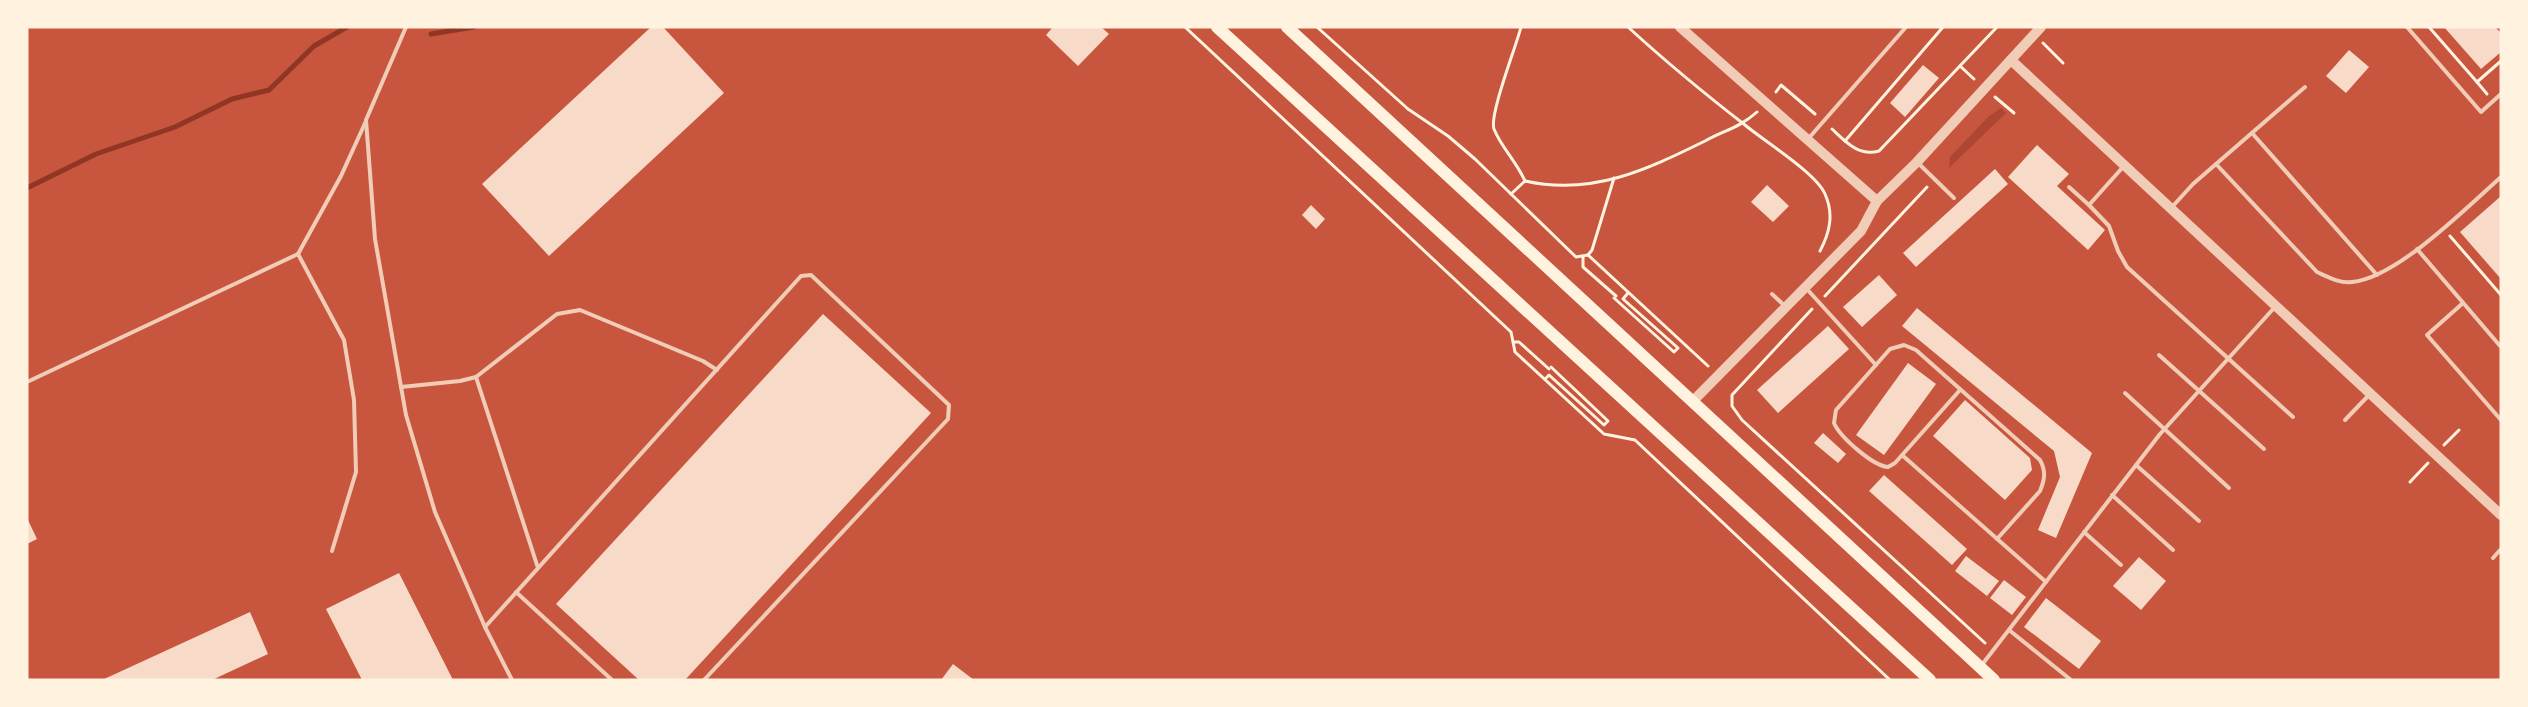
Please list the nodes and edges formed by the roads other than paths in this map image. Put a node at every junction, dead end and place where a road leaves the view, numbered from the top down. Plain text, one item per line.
1 (406, 27) edge
2 (1217, 27) edge
3 (1287, 27) edge
4 (1680, 27) edge
5 (1906, 27) edge
6 (2042, 27) edge
7 (2407, 27) edge
8 (2011, 60) junction
9 (2305, 87) dead end
10 (2501, 94) edge
11 (366, 120) junction
12 (2252, 133) junction
13 (1807, 140) junction
14 (1917, 162) junction
15 (2216, 164) junction
16 (2124, 165) junction
17 (2501, 177) edge
18 (2069, 187) dead end
19 (1954, 198) dead end
20 (1877, 201) junction
21 (2089, 205) junction
22 (2171, 208) junction
23 (2417, 249) junction
24 (298, 254) junction
25 (2377, 275) junction
26 (1806, 288) junction
27 (1772, 294) dead end
28 (2463, 303) junction
29 (2276, 305) junction
30 (1786, 308) junction
31 (2501, 347) edge
32 (2159, 355) dead end
33 (2228, 358) junction
34 (1876, 365) junction
35 (717, 370) junction
36 (476, 377) junction
37 (27, 382) edge
38 (401, 387) junction
39 (1960, 390) junction
40 (2199, 390) junction
41 (2125, 393) dead end
42 (2371, 394) junction
43 (1694, 400) junction
44 (2293, 417) dead end
45 (2344, 420) dead end
46 (2501, 420) edge
47 (2164, 429) junction
48 (2264, 449) dead end
49 (1902, 455) junction
50 (2136, 465) junction
51 (2229, 488) dead end
52 (2112, 495) junction
53 (2501, 515) edge
54 (2199, 521) dead end
55 (2084, 532) junction
56 (1997, 539) junction
57 (2501, 549) edge
58 (2173, 550) dead end
59 (332, 551) dead end
60 (2493, 558) dead end
61 (2121, 566) dead end
62 (538, 569) junction
63 (2046, 582) junction
64 (516, 592) junction
65 (485, 627) junction
66 (2009, 630) junction
67 (1981, 667) junction
68 (512, 680) edge
69 (612, 680) edge
70 (704, 680) edge
71 (1930, 680) edge
72 (1994, 680) edge
73 (2071, 680) edge

1 - 11 lane
2 - 71 main road
3 - 43 main road
4 - 13 street
5 - 13 lane
6 - 8 street
7 - 10 lane
8 - 14 street
8 - 16 street
9 - 12 lane
11 - 24 lane
11 - 38 lane
12 - 15 lane
12 - 25 lane
13 - 20 street
14 - 19 lane
14 - 20 street
15 - 22 lane
15 - 25 lane
16 - 21 lane
16 - 22 street
17 - 23 lane
18 - 21 lane
20 - 26 street
21 - 33 lane
22 - 29 street
23 - 25 lane
23 - 28 lane
24 - 37 lane
24 - 59 lane
26 - 30 street
26 - 34 lane
27 - 30 lane
28 - 31 lane
28 - 46 lane
29 - 33 lane
29 - 42 street
30 - 43 street
32 - 40 lane
33 - 40 lane
33 - 44 lane
34 - 39 lane
34 - 49 lane
35 - 36 lane
35 - 62 lane
35 - 70 lane
36 - 38 lane
36 - 62 lane
38 - 65 lane
39 - 49 lane
39 - 56 lane
40 - 47 lane
40 - 48 lane
41 - 47 lane
42 - 45 lane
42 - 53 street
43 - 67 main road
47 - 50 lane
47 - 51 lane
49 - 56 lane
50 - 52 lane
50 - 54 lane
52 - 55 lane
52 - 58 lane
55 - 61 lane
55 - 63 lane
56 - 63 lane
57 - 60 lane
62 - 64 lane
63 - 66 lane
64 - 65 lane
64 - 69 lane
65 - 68 lane
66 - 67 lane
66 - 73 lane
67 - 72 main road

